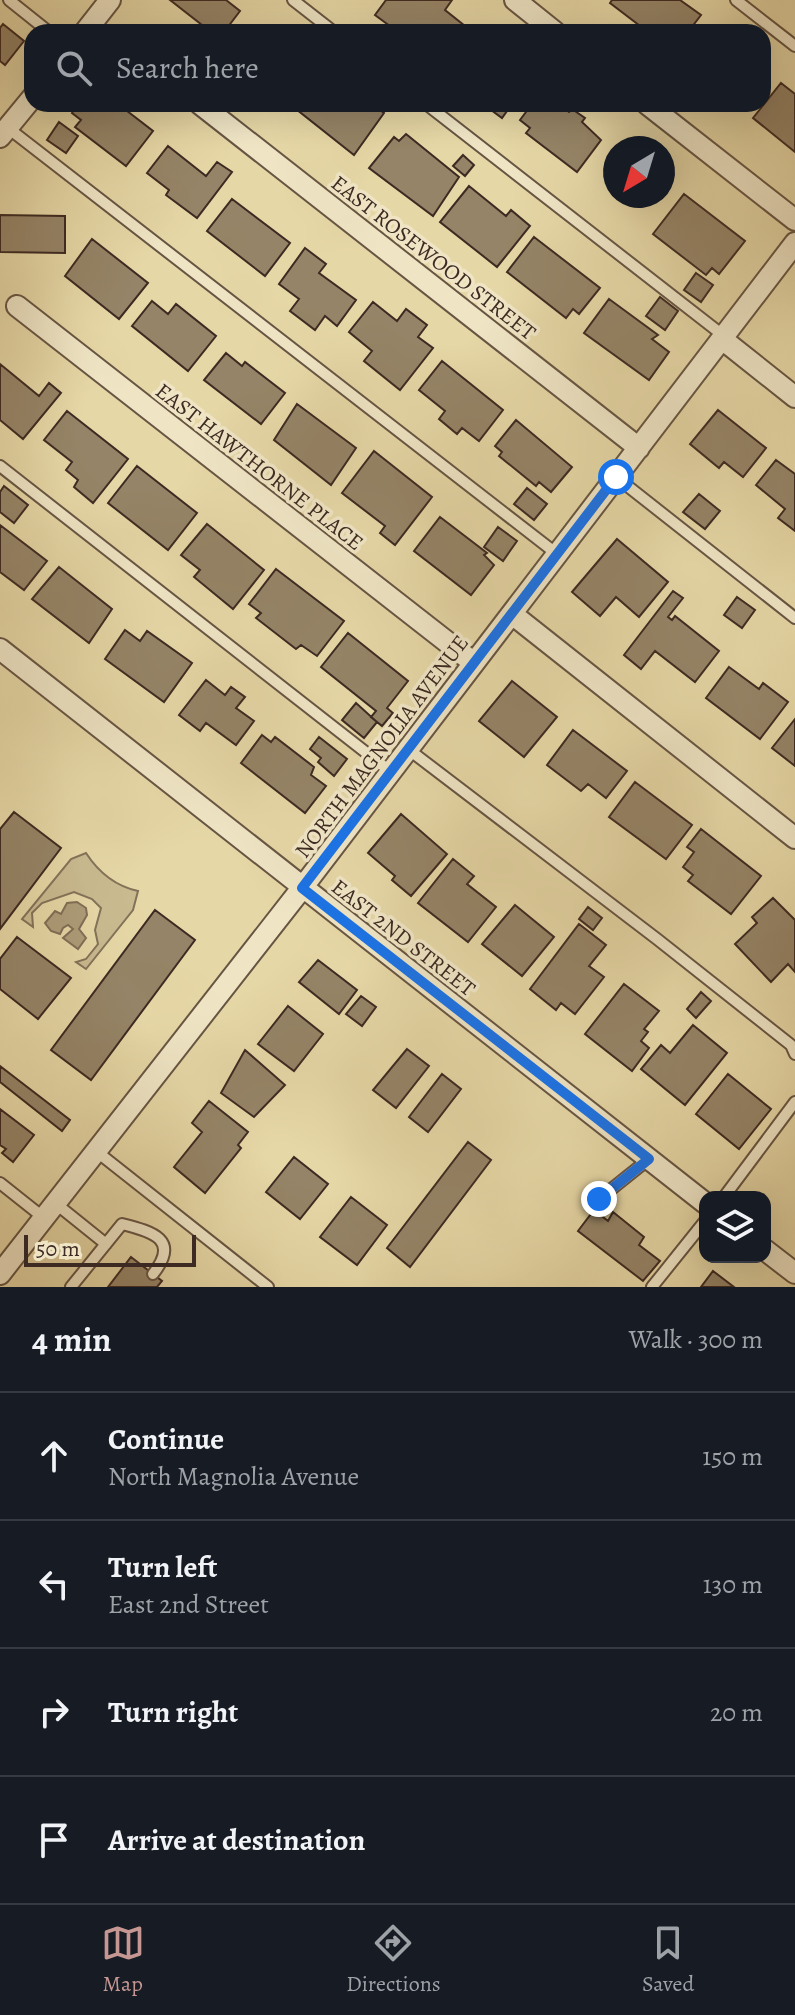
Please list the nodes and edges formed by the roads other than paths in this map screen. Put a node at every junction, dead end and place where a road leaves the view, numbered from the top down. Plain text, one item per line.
1 (9, 0) edge
2 (110, 0) edge
3 (293, 0) edge
4 (515, 0) edge
5 (736, 0) edge
6 (39, 24) edge
7 (98, 24) edge
8 (324, 24) edge
9 (545, 24) edge
10 (767, 24) edge
11 (771, 27) edge
12 (795, 46) edge
13 (24, 108) edge
14 (210, 112) edge
15 (436, 112) edge
16 (657, 112) edge
17 (4, 132) edge
18 (795, 220) edge
19 (795, 243) edge
20 (17, 306) dead end
21 (723, 338) junction
22 (795, 397) edge
23 (639, 448) junction
24 (0, 466) edge
25 (616, 477) junction
26 (557, 554) junction
27 (512, 614) junction
28 (795, 618) edge
29 (0, 649) edge
30 (474, 663) junction
31 (408, 749) junction
32 (391, 772) junction
33 (795, 838) edge
34 (302, 888) junction
35 (795, 1054) edge
36 (795, 1102) edge
37 (96, 1151) junction
38 (649, 1159) junction
39 (0, 1183) edge
40 (728, 1191) edge
41 (699, 1198) edge
42 (599, 1199) dead end
43 (49, 1211) junction
44 (699, 1228) edge
45 (106, 1244) junction
46 (771, 1255) edge
47 (795, 1273) edge
48 (0, 1274) edge
49 (153, 1274) dead end
50 (71, 1287) edge
51 (268, 1287) edge
52 (652, 1287) edge

1 - 6 lane
2 - 7 street
3 - 8 lane
4 - 9 street
5 - 10 lane
11 - 12 lane
13 - 17 street
14 - 23 street, EAST ROSEWOOD STREET
15 - 21 lane
16 - 18 street
17 - 26 lane
19 - 21 street, NORTH MAGNOLIA AVENUE
20 - 30 street, EAST HAWTHORNE PLACE
21 - 22 street
21 - 23 street, NORTH MAGNOLIA AVENUE
23 - 25 street, NORTH MAGNOLIA AVENUE
24 - 32 lane
25 - 26 street, NORTH MAGNOLIA AVENUE
25 - 28 lane
26 - 27 street, NORTH MAGNOLIA AVENUE
27 - 30 street, NORTH MAGNOLIA AVENUE
27 - 33 street
29 - 34 street, EAST 2ND STREET
30 - 31 street, NORTH MAGNOLIA AVENUE
31 - 32 street, NORTH MAGNOLIA AVENUE
31 - 35 lane
32 - 34 street, NORTH MAGNOLIA AVENUE
34 - 37 street, NORTH MAGNOLIA AVENUE
34 - 38 street, EAST 2ND STREET
36 - 40 lane
37 - 43 street, NORTH MAGNOLIA AVENUE
37 - 51 lane
38 - 41 street, EAST 2ND STREET
38 - 42 lane
39 - 43 lane
43 - 45 lane
43 - 48 street, NORTH MAGNOLIA AVENUE
44 - 52 lane
45 - 49 lane
45 - 50 lane
46 - 47 street

